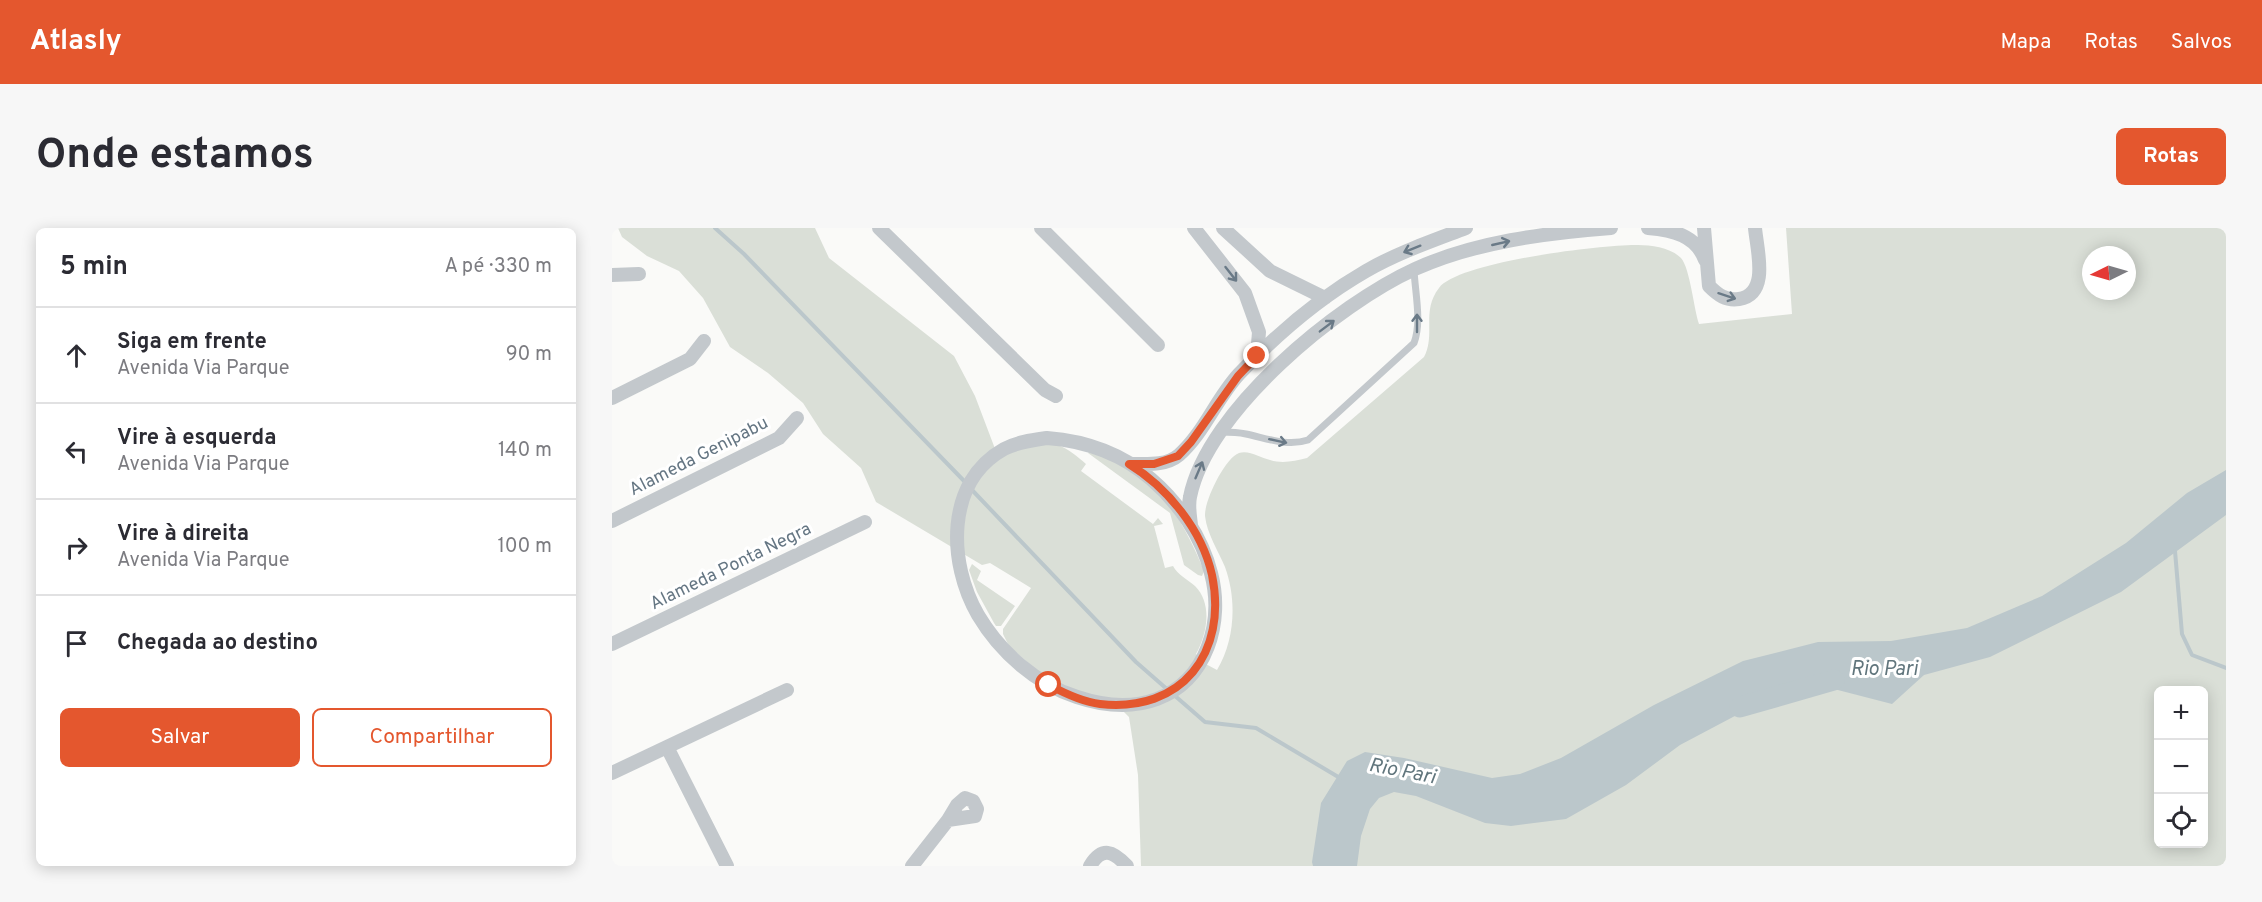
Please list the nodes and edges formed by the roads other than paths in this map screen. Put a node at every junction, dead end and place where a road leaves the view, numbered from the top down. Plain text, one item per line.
1 (879, 228) edge
2 (1041, 228) edge
3 (1194, 228) edge
4 (1223, 228) edge
5 (1466, 228) edge
6 (1611, 228) edge
7 (1648, 228) edge
8 (1704, 228) edge
9 (1755, 228) edge
10 (1414, 269) junction
11 (1708, 269) junction
12 (639, 274) dead end
13 (612, 275) edge
14 (1325, 298) junction
15 (704, 341) dead end
16 (1158, 345) dead end
17 (1257, 356) junction
18 (1056, 396) dead end
19 (612, 398) edge
20 (797, 418) dead end
21 (1221, 432) junction
22 (1129, 464) junction
23 (612, 521) edge
24 (865, 522) dead end
25 (1191, 527) junction
26 (612, 644) edge
27 (787, 690) dead end
28 (668, 747) junction
29 (612, 773) edge
30 (948, 820) dead end
31 (1122, 861) edge
32 (727, 866) edge
33 (912, 866) edge
34 (1090, 866) edge

1 - 18 street
2 - 16 street
3 -> 17 street
4 - 14 street
5 -> 14 street
10 -> 6 street
7 - 11 street
8 - 11 street
11 -> 9 street
21 -> 10 street
21 -> 10 lane
12 - 13 street
14 - 17 street
15 - 19 street
17 - 22 street
20 - 23 street, Alameda Genipabu
25 -> 21 street
22 - 25 street
22 - 25 street
24 - 26 street, Alameda Ponta Negra
27 - 28 street
28 - 29 street
28 - 32 street
30 - 33 street
31 - 34 street

